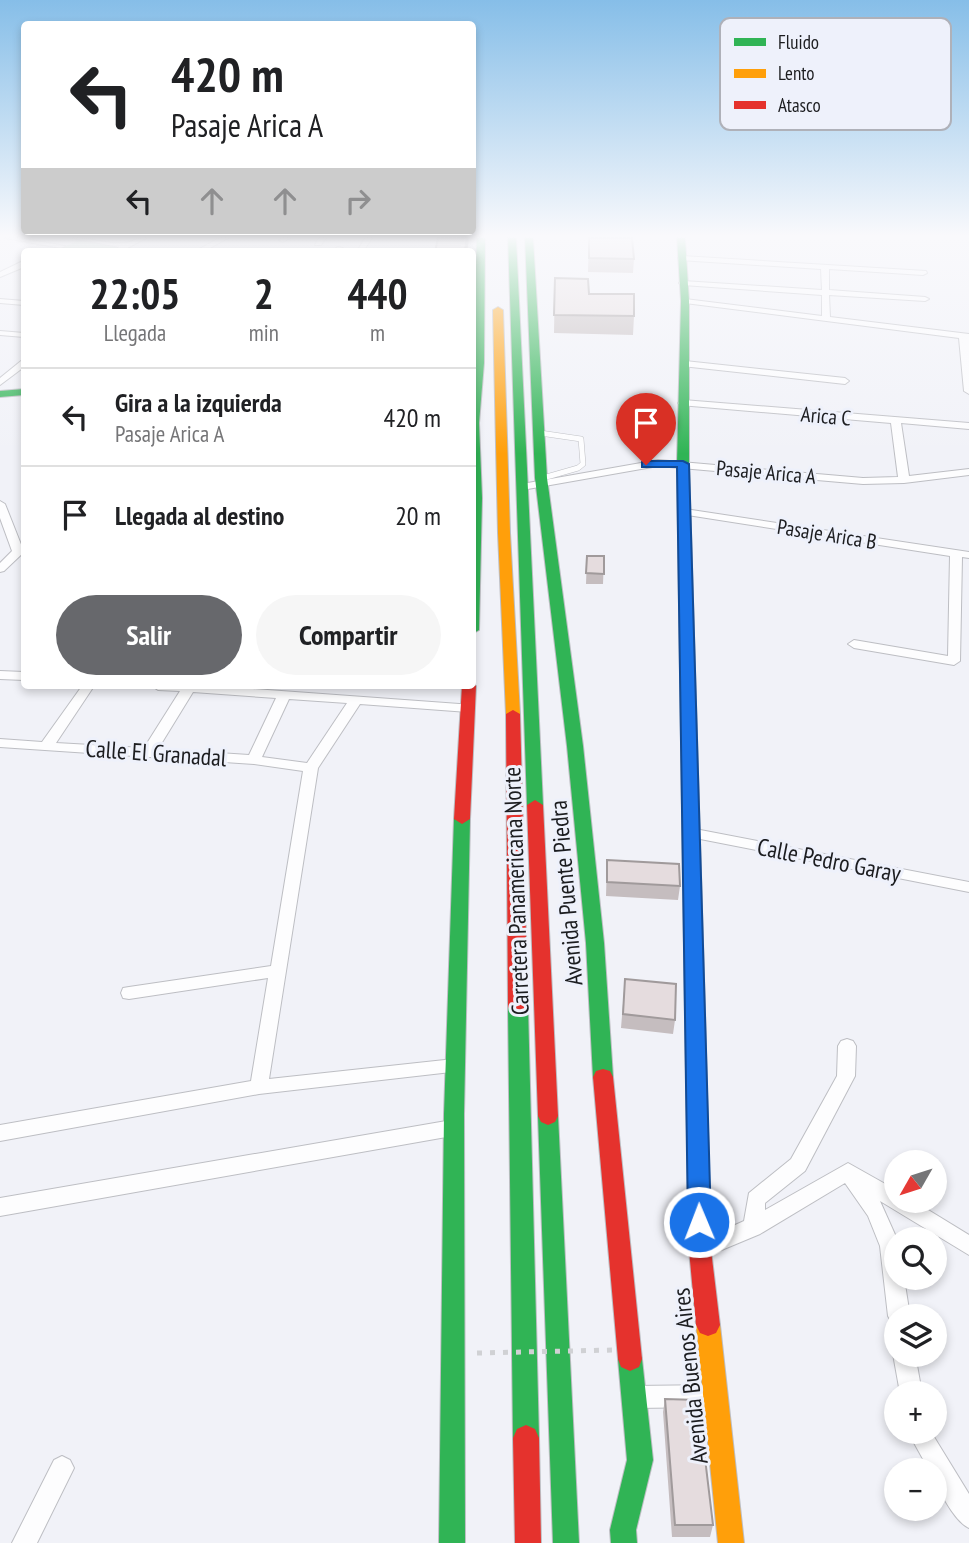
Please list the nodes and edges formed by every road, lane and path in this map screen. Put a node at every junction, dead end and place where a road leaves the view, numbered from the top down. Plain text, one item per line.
1 (478, 310) edge
2 (498, 310) edge
3 (515, 310) edge
4 (534, 310) edge
5 (685, 310) edge
6 (763, 310) edge
7 (826, 310) edge
8 (826, 318) junction
9 (0, 333) edge
10 (21, 335) edge
11 (966, 337) edge
12 (476, 363) edge
13 (685, 364) junction
14 (21, 365) edge
15 (845, 381) dead end
16 (0, 382) edge
17 (969, 391) edge
18 (21, 392) edge
19 (0, 394) edge
20 (683, 402) junction
21 (896, 422) junction
22 (969, 426) edge
23 (519, 430) junction
24 (540, 433) junction
25 (683, 464) junction
26 (969, 472) edge
27 (904, 480) junction
28 (541, 482) junction
29 (522, 485) junction
30 (0, 504) edge
31 (685, 512) junction
32 (21, 551) edge
33 (962, 554) edge
34 (0, 569) edge
35 (853, 644) dead end
36 (0, 675) edge
37 (21, 676) edge
38 (86, 689) edge
39 (188, 689) edge
40 (203, 689) edge
41 (469, 689) edge
42 (285, 695) junction
43 (356, 700) junction
44 (468, 709) junction
45 (0, 743) edge
46 (47, 745) junction
47 (149, 752) junction
48 (254, 760) junction
49 (311, 768) junction
50 (690, 833) junction
51 (969, 887) edge
52 (277, 971) junction
53 (129, 993) dead end
54 (847, 1046) dead end
55 (454, 1066) junction
56 (259, 1087) junction
57 (452, 1128) junction
58 (0, 1133) edge
59 (848, 1171) junction
60 (0, 1207) edge
61 (753, 1228) junction
62 (969, 1246) edge
63 (700, 1250) junction
64 (897, 1304) edge
65 (612, 1350) dead end
66 (477, 1353) dead end
67 (715, 1396) junction
68 (634, 1397) junction
69 (926, 1444) edge
70 (62, 1468) dead end
71 (969, 1516) edge
72 (24, 1543) edge
73 (452, 1543) edge
74 (528, 1543) edge
75 (566, 1543) edge
76 (624, 1543) edge
77 (731, 1543) edge

1 - 12 main road
2 - 74 main road, Carretera Panamericana Norte
3 - 23 main road, Carretera Panamericana Norte
4 - 24 main road, Avenida Puente Piedra
5 - 13 main road, Avenida Buenos Aires
6 - 8 street
7 - 8 street
8 - 11 street
9 - 10 street
11 - 17 street
13 - 15 street
13 - 20 main road, Avenida Buenos Aires
14 - 16 street
18 - 19 main road
20 - 21 street, Arica C
20 - 25 main road, Avenida Buenos Aires
21 - 22 street, Arica C
21 - 27 street
23 - 24 lane
23 - 29 main road, Carretera Panamericana Norte
24 - 28 main road, Avenida Puente Piedra
24 - 28 lane
25 - 27 street, Pasaje Arica A
25 - 28 street, Pasaje Arica A
25 - 31 main road, Avenida Buenos Aires
26 - 27 street, Pasaje Arica A
28 - 29 street, Pasaje Arica A
28 - 68 main road, Avenida Puente Piedra
29 - 75 main road, Carretera Panamericana Norte
30 - 32 street
31 - 33 street, Pasaje Arica B
31 - 50 main road, Avenida Buenos Aires
32 - 34 street
33 - 35 street
36 - 37 street
38 - 46 street
39 - 47 street
40 - 42 street
41 - 44 main road
42 - 43 street
42 - 48 street
43 - 44 street
43 - 49 street
44 - 55 main road
45 - 46 street, Calle El Granadal
46 - 47 street, Calle El Granadal
47 - 48 street, Calle El Granadal
48 - 49 street, Calle El Granadal
49 - 52 street
50 - 51 street, Calle Pedro Garay
50 - 63 main road, Avenida Buenos Aires
52 - 53 street
52 - 56 street
54 - 61 street
55 - 56 street
55 - 57 main road
56 - 58 street
57 - 60 street
57 - 73 main road
59 - 61 street
59 - 62 street
59 - 64 street
61 - 63 street
63 - 67 main road, Avenida Buenos Aires
65 - 66 path, bridge
67 - 68 street
67 - 77 main road, Avenida Buenos Aires
68 - 76 main road, Avenida Puente Piedra
69 - 71 street
70 - 72 street

